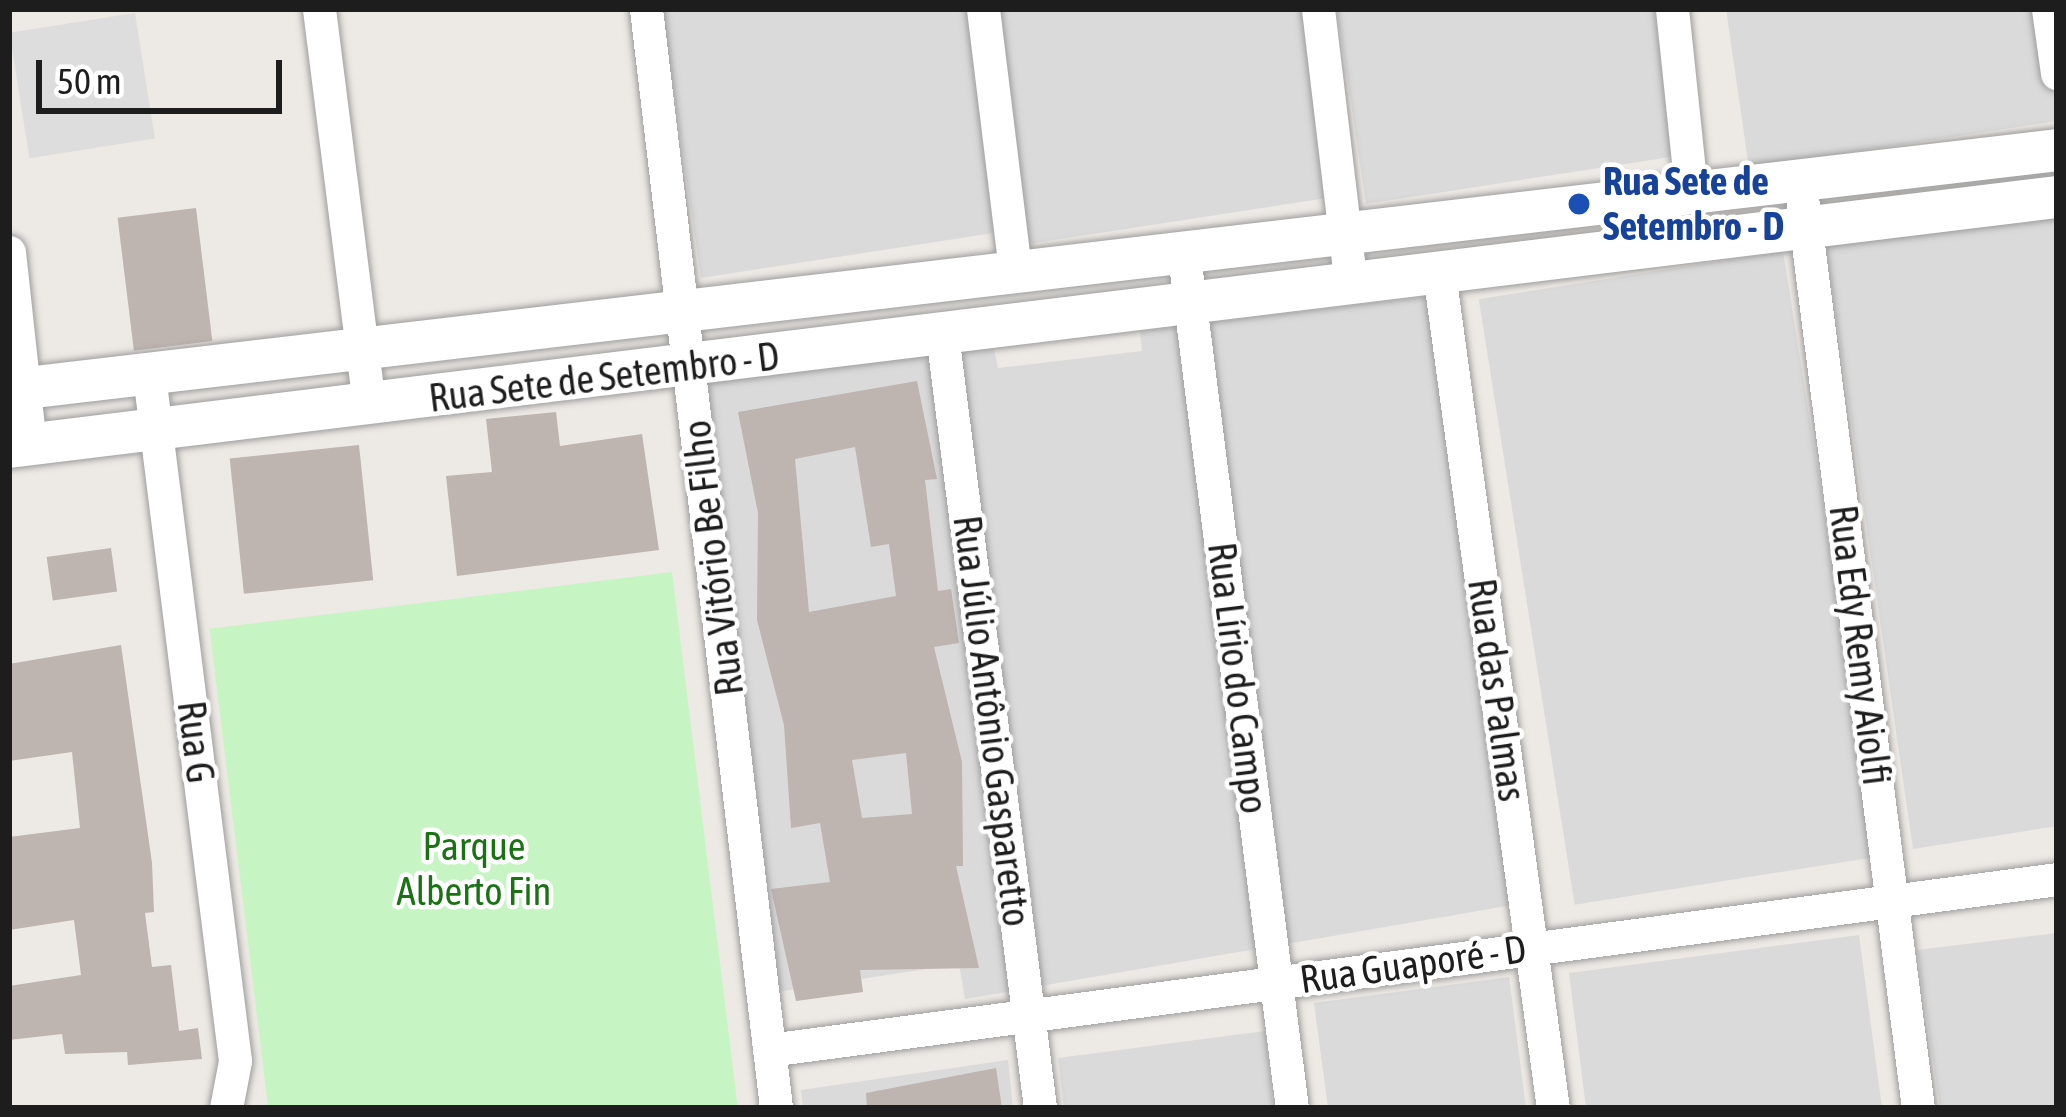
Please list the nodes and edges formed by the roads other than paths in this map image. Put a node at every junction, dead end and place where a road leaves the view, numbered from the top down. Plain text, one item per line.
1 (319, 9) edge
2 (646, 9) edge
3 (983, 9) edge
4 (1318, 9) edge
5 (1672, 9) edge
6 (2048, 9) edge
7 (2057, 73) edge
8 (2057, 150) edge
9 (1800, 182) junction
10 (1691, 191) junction
11 (2057, 197) edge
12 (1579, 204) junction
13 (1808, 226) junction
14 (1346, 227) junction
15 (1183, 248) junction
16 (1587, 251) junction
17 (9, 252) edge
18 (1015, 271) junction
19 (1439, 273) junction
20 (1351, 285) junction
21 (1191, 305) junction
22 (682, 309) junction
23 (942, 334) junction
24 (458, 335) junction
25 (360, 347) junction
26 (691, 368) junction
27 (149, 375) junction
28 (17, 389) edge
29 (471, 393) junction
30 (369, 404) junction
31 (158, 430) junction
32 (20, 446) edge
33 (2057, 879) edge
34 (1892, 900) junction
35 (1532, 948) junction
36 (1276, 982) junction
37 (1030, 1018) junction
38 (769, 1050) junction
39 (226, 1108) edge
40 (776, 1108) edge
41 (1040, 1108) edge
42 (1292, 1108) edge
43 (1552, 1108) edge
44 (1918, 1108) edge

1 - 25 street
2 - 22 street, Rua Vitório Be Filho
3 - 18 street
4 - 14 street
5 - 10 street
6 - 7 street
8 - 9 street, Rua Sete de Setembro - D
9 - 10 street, Rua Sete de Setembro - D
9 - 13 street, Rua Edy Remy Aiolfi
10 - 12 street, Rua Sete de Setembro - D
11 - 13 street, Rua Sete de Setembro - D
12 - 14 street, Rua Sete de Setembro - D
12 - 16 street
13 - 16 street, Rua Sete de Setembro - D
13 - 34 street, Rua Edy Remy Aiolfi
14 - 15 street, Rua Sete de Setembro - D
14 - 20 street
15 - 18 street, Rua Sete de Setembro - D
15 - 21 street, Rua Lírio do Campo
16 - 19 street, Rua Sete de Setembro - D
17 - 28 street
18 - 22 street, Rua Sete de Setembro - D
19 - 20 street, Rua Sete de Setembro - D
19 - 35 street, Rua das Palmas
20 - 21 street, Rua Sete de Setembro - D
21 - 23 street, Rua Sete de Setembro - D
21 - 36 street, Rua Lírio do Campo
22 - 24 street, Rua Sete de Setembro - D
22 - 26 street, Rua Vitório Be Filho
23 - 26 street, Rua Sete de Setembro - D
23 - 37 street, Rua Júlio Antônio Gasparetto
24 - 25 street, Rua Sete de Setembro - D
24 - 29 street
25 - 27 street, Rua Sete de Setembro - D
25 - 30 street
26 - 29 street, Rua Sete de Setembro - D
26 - 38 street, Rua Vitório Be Filho
27 - 28 street, Rua Sete de Setembro - D
27 - 31 street, Rua G
28 - 32 street
29 - 30 street, Rua Sete de Setembro - D
30 - 31 street, Rua Sete de Setembro - D
31 - 32 street, Rua Sete de Setembro - D
31 - 39 street, Rua G
33 - 34 street, Rua Guaporé - D
34 - 35 street, Rua Guaporé - D
34 - 44 street, Rua Edy Remy Aiolfi
35 - 36 street, Rua Guaporé - D
35 - 43 street, Rua das Palmas
36 - 37 street, Rua Guaporé - D
36 - 42 street, Rua Lírio do Campo
37 - 38 street, Rua Guaporé - D
37 - 41 street, Rua Júlio Antônio Gasparetto
38 - 40 street, Rua Vitório Be Filho

